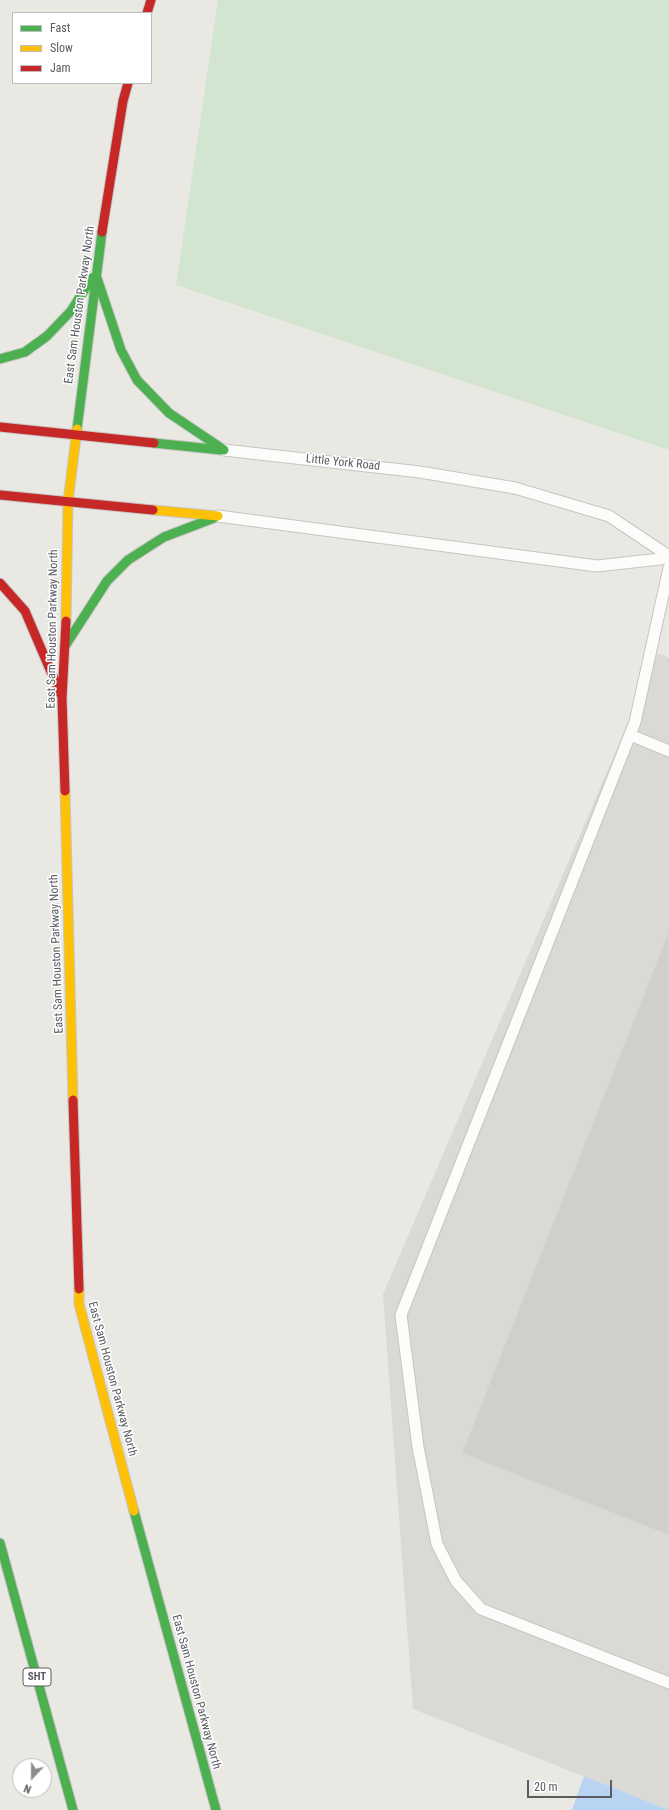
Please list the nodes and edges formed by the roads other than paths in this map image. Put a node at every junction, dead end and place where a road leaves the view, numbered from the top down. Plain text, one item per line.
1 (151, 0) edge
2 (147, 12) edge
3 (128, 84) edge
4 (96, 273) junction
5 (0, 359) edge
6 (0, 427) edge
7 (75, 435) junction
8 (224, 450) junction
9 (0, 495) edge
10 (68, 502) junction
11 (218, 516) junction
12 (669, 557) edge
13 (669, 568) edge
14 (0, 583) edge
15 (66, 646) junction
16 (62, 698) junction
17 (630, 735) junction
18 (669, 751) edge
19 (0, 1543) edge
20 (669, 1683) edge
21 (73, 1810) edge
22 (216, 1810) edge

1 - 2 main road
3 - 4 main road, East Sam Houston Parkway North
4 - 5 main road
4 - 7 main road, East Sam Houston Parkway North
4 - 8 main road
6 - 7 main road, Little York Road
7 - 8 main road, Little York Road
7 - 10 main road, East Sam Houston Parkway North
8 - 12 lane, Little York Road
9 - 10 main road, Little York Road
10 - 11 main road, Little York Road
10 - 15 main road, East Sam Houston Parkway North
11 - 12 lane, Little York Road
11 - 15 main road
13 - 17 lane
14 - 16 main road
15 - 16 main road, East Sam Houston Parkway North
16 - 22 main road, East Sam Houston Parkway North
17 - 18 lane
17 - 20 lane
19 - 21 main road, SHT

